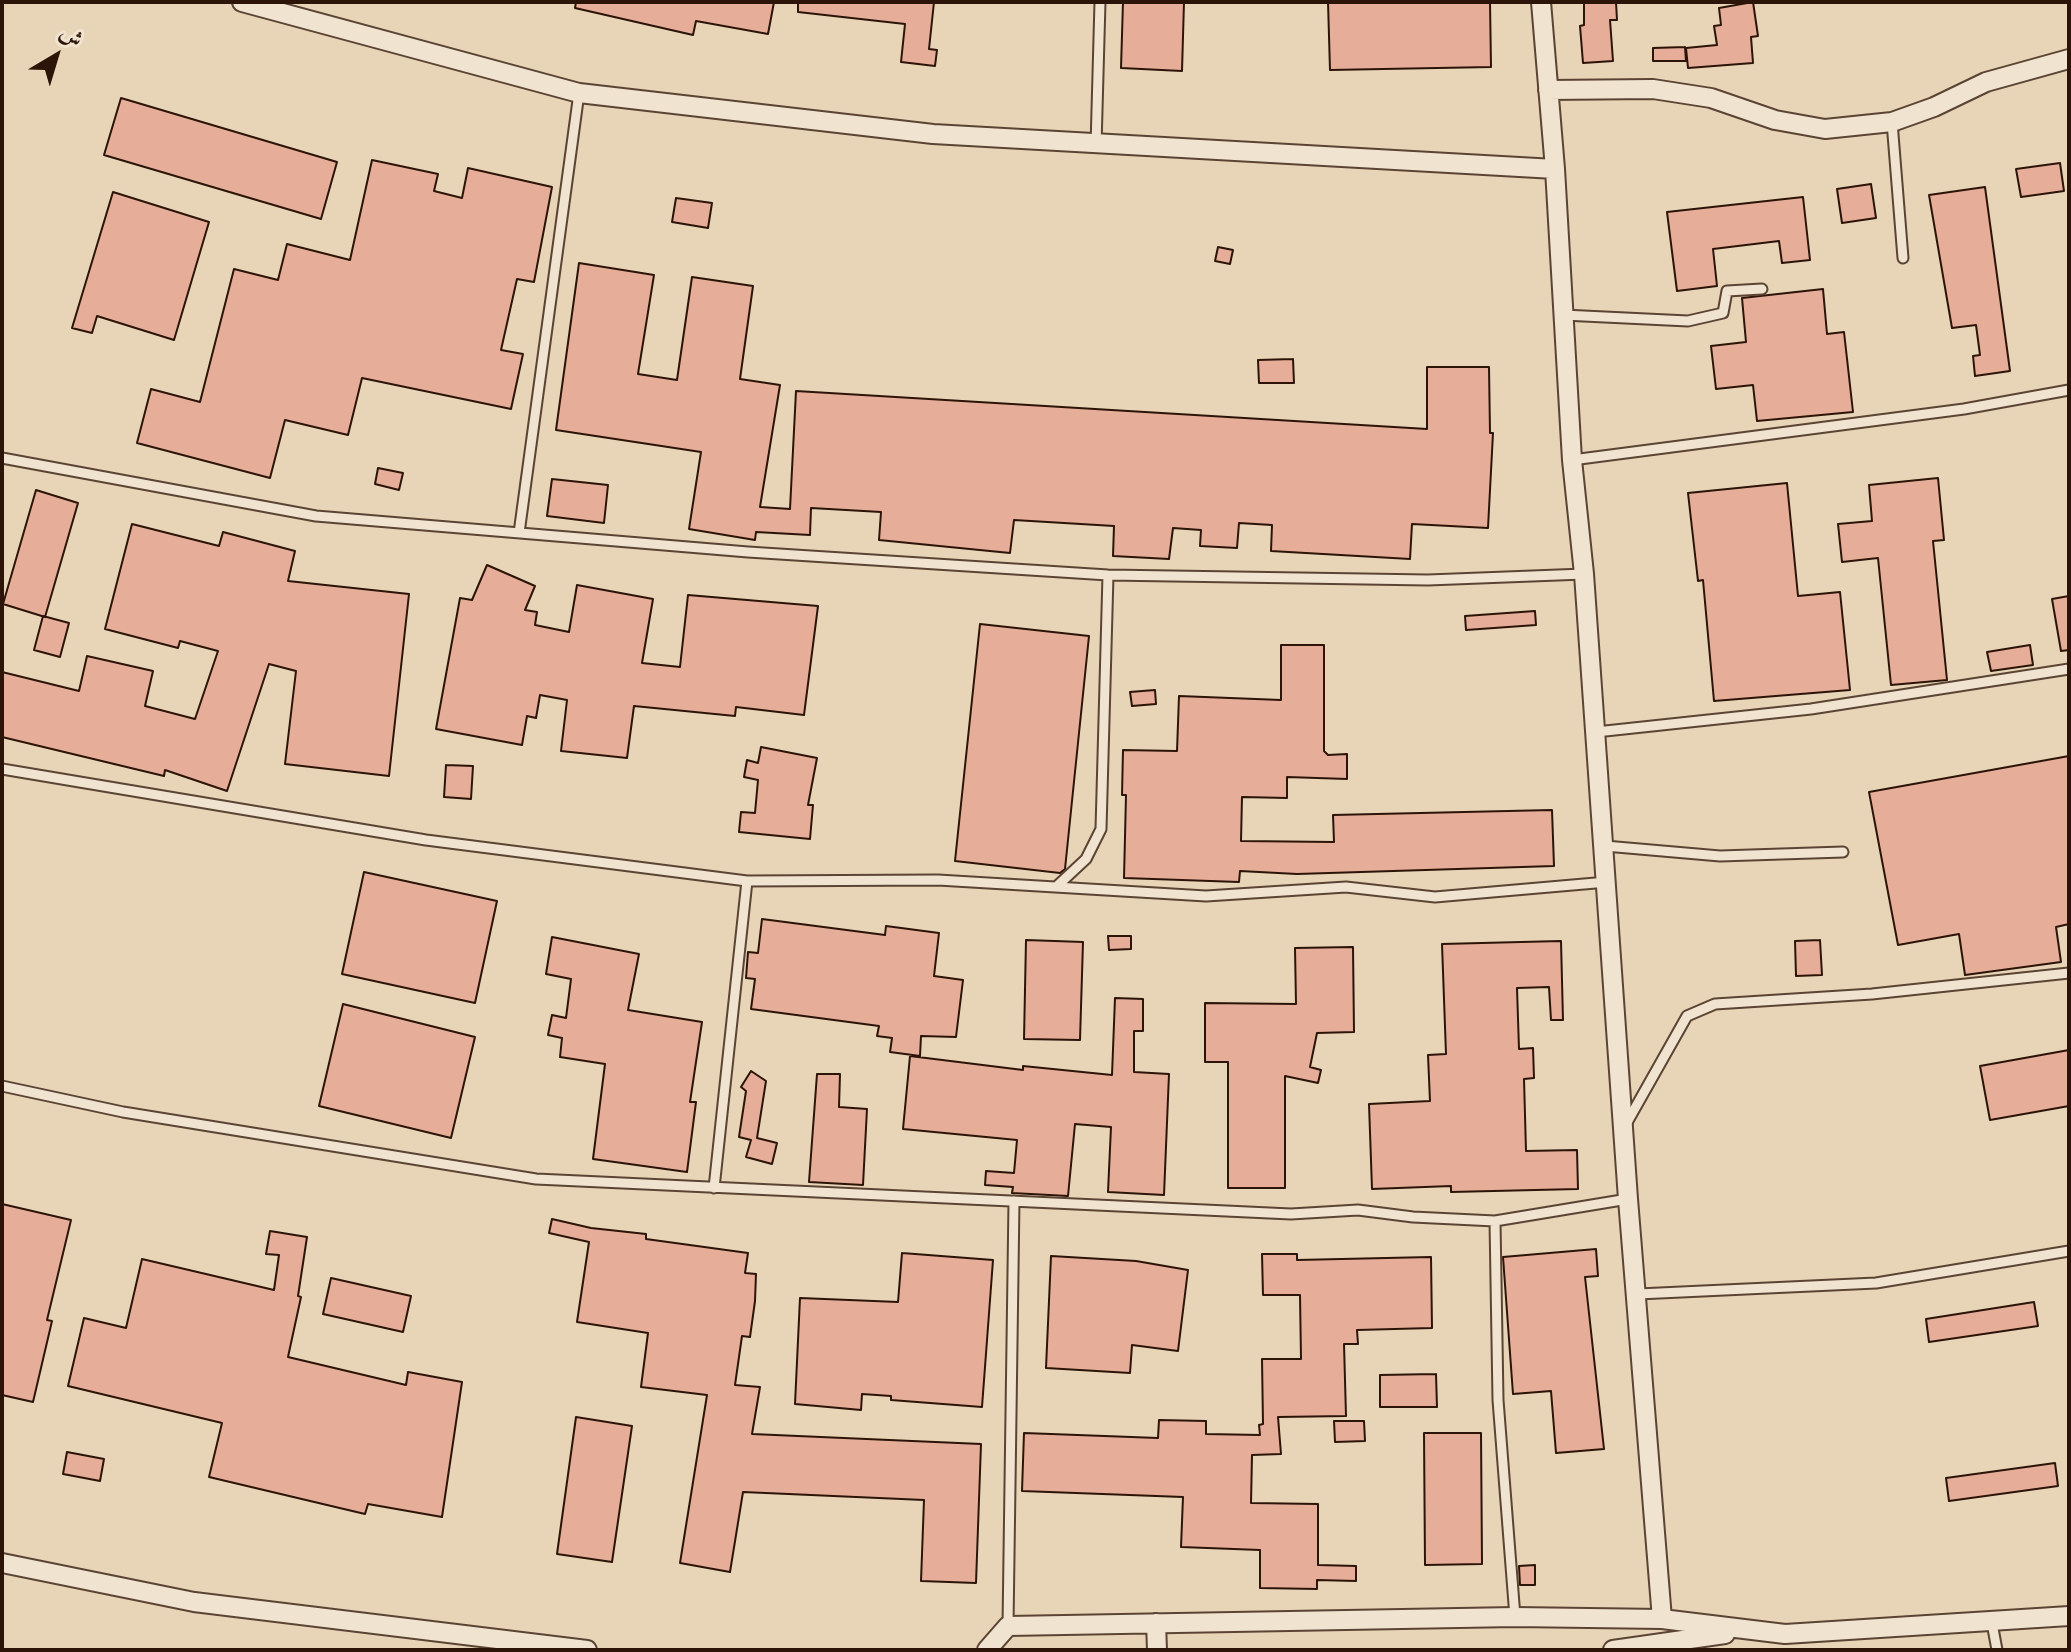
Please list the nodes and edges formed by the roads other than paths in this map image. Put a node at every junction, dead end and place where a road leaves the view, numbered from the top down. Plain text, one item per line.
1 (242, 2) edge
2 (1100, 2) edge
3 (1541, 2) edge
4 (2069, 59) edge
5 (1548, 90) junction
6 (579, 93) junction
7 (1892, 122) junction
8 (1096, 146) junction
9 (1555, 169) junction
10 (1903, 258) dead end
11 (1762, 289) dead end
12 (1563, 315) junction
13 (2069, 390) edge
14 (2, 458) edge
15 (1572, 460) junction
16 (519, 533) junction
17 (1584, 574) junction
18 (1108, 575) junction
19 (2069, 669) edge
20 (1596, 732) junction
21 (2, 769) edge
22 (1605, 846) junction
23 (1843, 852) dead end
24 (747, 881) junction
25 (1607, 882) junction
26 (1057, 886) junction
27 (2069, 973) edge
28 (2, 1086) edge
29 (1625, 1127) junction
30 (714, 1188) junction
31 (1628, 1199) junction
32 (1014, 1201) junction
33 (1495, 1221) junction
34 (2069, 1251) edge
35 (1638, 1294) junction
36 (2, 1563) edge
37 (2069, 1616) edge
38 (1515, 1617) junction
39 (1662, 1619) junction
40 (1156, 1623) junction
41 (1992, 1623) junction
42 (1008, 1626) junction
43 (1752, 1630) junction
44 (587, 1650) edge
45 (987, 1650) edge
46 (1157, 1650) edge
47 (1613, 1650) edge
48 (1997, 1650) edge

1 - 6 street
2 - 8 lane
3 - 5 street
4 - 7 street
5 - 7 street
5 - 9 street
6 - 8 street
6 - 16 lane
7 - 10 lane
8 - 9 street
9 - 12 street
11 - 12 lane
12 - 15 street
13 - 15 lane
14 - 16 lane
15 - 17 street
16 - 18 lane
17 - 18 lane
17 - 20 street
18 - 26 lane
19 - 20 lane
20 - 22 street
21 - 24 lane
22 - 23 lane
22 - 25 street
24 - 26 lane
24 - 30 lane
25 - 26 lane
25 - 29 street
27 - 29 lane
28 - 30 lane
29 - 31 street
30 - 32 lane
31 - 33 lane
31 - 35 street
32 - 33 lane
32 - 42 lane
33 - 38 lane
34 - 35 lane
35 - 39 street
36 - 44 street
37 - 41 street
38 - 39 street
38 - 40 street
39 - 43 street
40 - 42 street
40 - 46 street
41 - 43 street
41 - 48 lane
42 - 45 street
43 - 47 street

